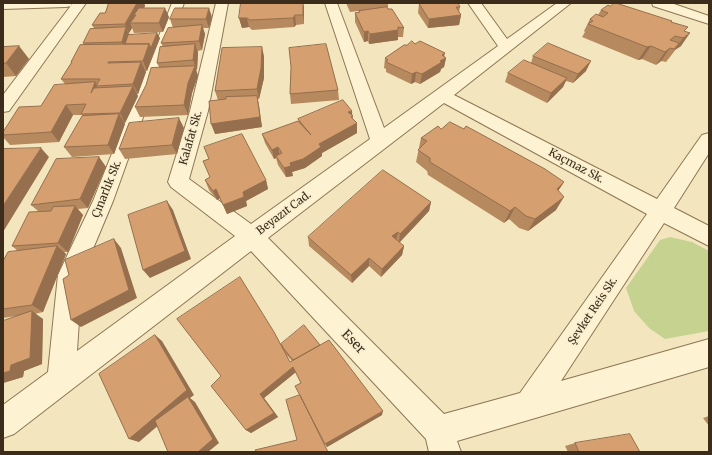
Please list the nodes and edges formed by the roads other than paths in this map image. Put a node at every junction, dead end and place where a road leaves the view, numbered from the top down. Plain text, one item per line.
1 (66, 3) edge
2 (80, 3) edge
3 (178, 3) edge
4 (222, 3) edge
5 (331, 3) edge
6 (474, 3) edge
7 (565, 3) edge
8 (658, 3) edge
9 (3, 5) edge
10 (709, 20) edge
11 (506, 47) junction
12 (11, 86) edge
13 (442, 95) junction
14 (3, 107) edge
15 (709, 139) edge
16 (380, 141) junction
17 (660, 211) junction
18 (252, 237) junction
19 (709, 237) edge
20 (709, 352) edge
21 (61, 380) junction
22 (529, 405) junction
23 (3, 423) edge
24 (442, 442) edge

1 - 9 street
2 - 12 street
3 - 21 street, Çınarlık Sk.
4 - 18 street, Kalafat Sk.
5 - 16 street
6 - 11 street
7 - 11 street, Beyazıt Cad.
8 - 10 street
11 - 13 street, Beyazıt Cad.
12 - 14 street
13 - 16 street, Beyazıt Cad.
13 - 17 street, Kaçmaz Sk.
15 - 17 street, Şevket Reis Sk.
16 - 18 street, Beyazıt Cad.
17 - 19 street, Kaçmaz Sk.
17 - 22 street, Şevket Reis Sk.
18 - 21 street, Beyazıt Cad.
18 - 24 street, Eser
20 - 22 street
21 - 23 street, Beyazıt Cad.
22 - 24 street

